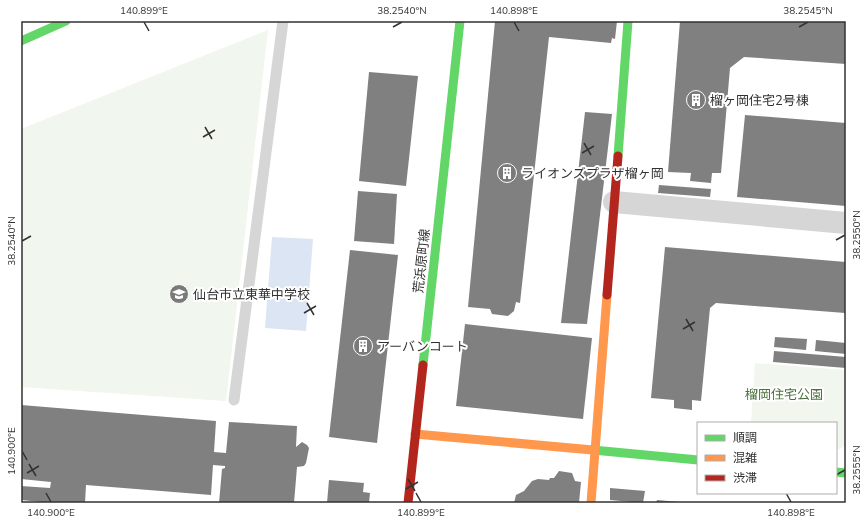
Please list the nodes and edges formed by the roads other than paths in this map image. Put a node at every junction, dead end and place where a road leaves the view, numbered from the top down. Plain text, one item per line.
1 (66, 21) edge
2 (283, 21) edge
3 (460, 21) edge
4 (628, 21) edge
5 (21, 41) edge
6 (614, 202) junction
7 (846, 223) edge
8 (234, 400) dead end
9 (415, 434) junction
10 (595, 451) junction
11 (697, 460) edge
12 (408, 503) edge
13 (591, 503) edge

1 - 5 street
2 - 8 lane
3 - 9 street, 荒浜原町線
4 - 6 street
6 - 7 street
6 - 10 street
9 - 10 street
9 - 12 street, 荒浜原町線
10 - 11 street
10 - 13 street

